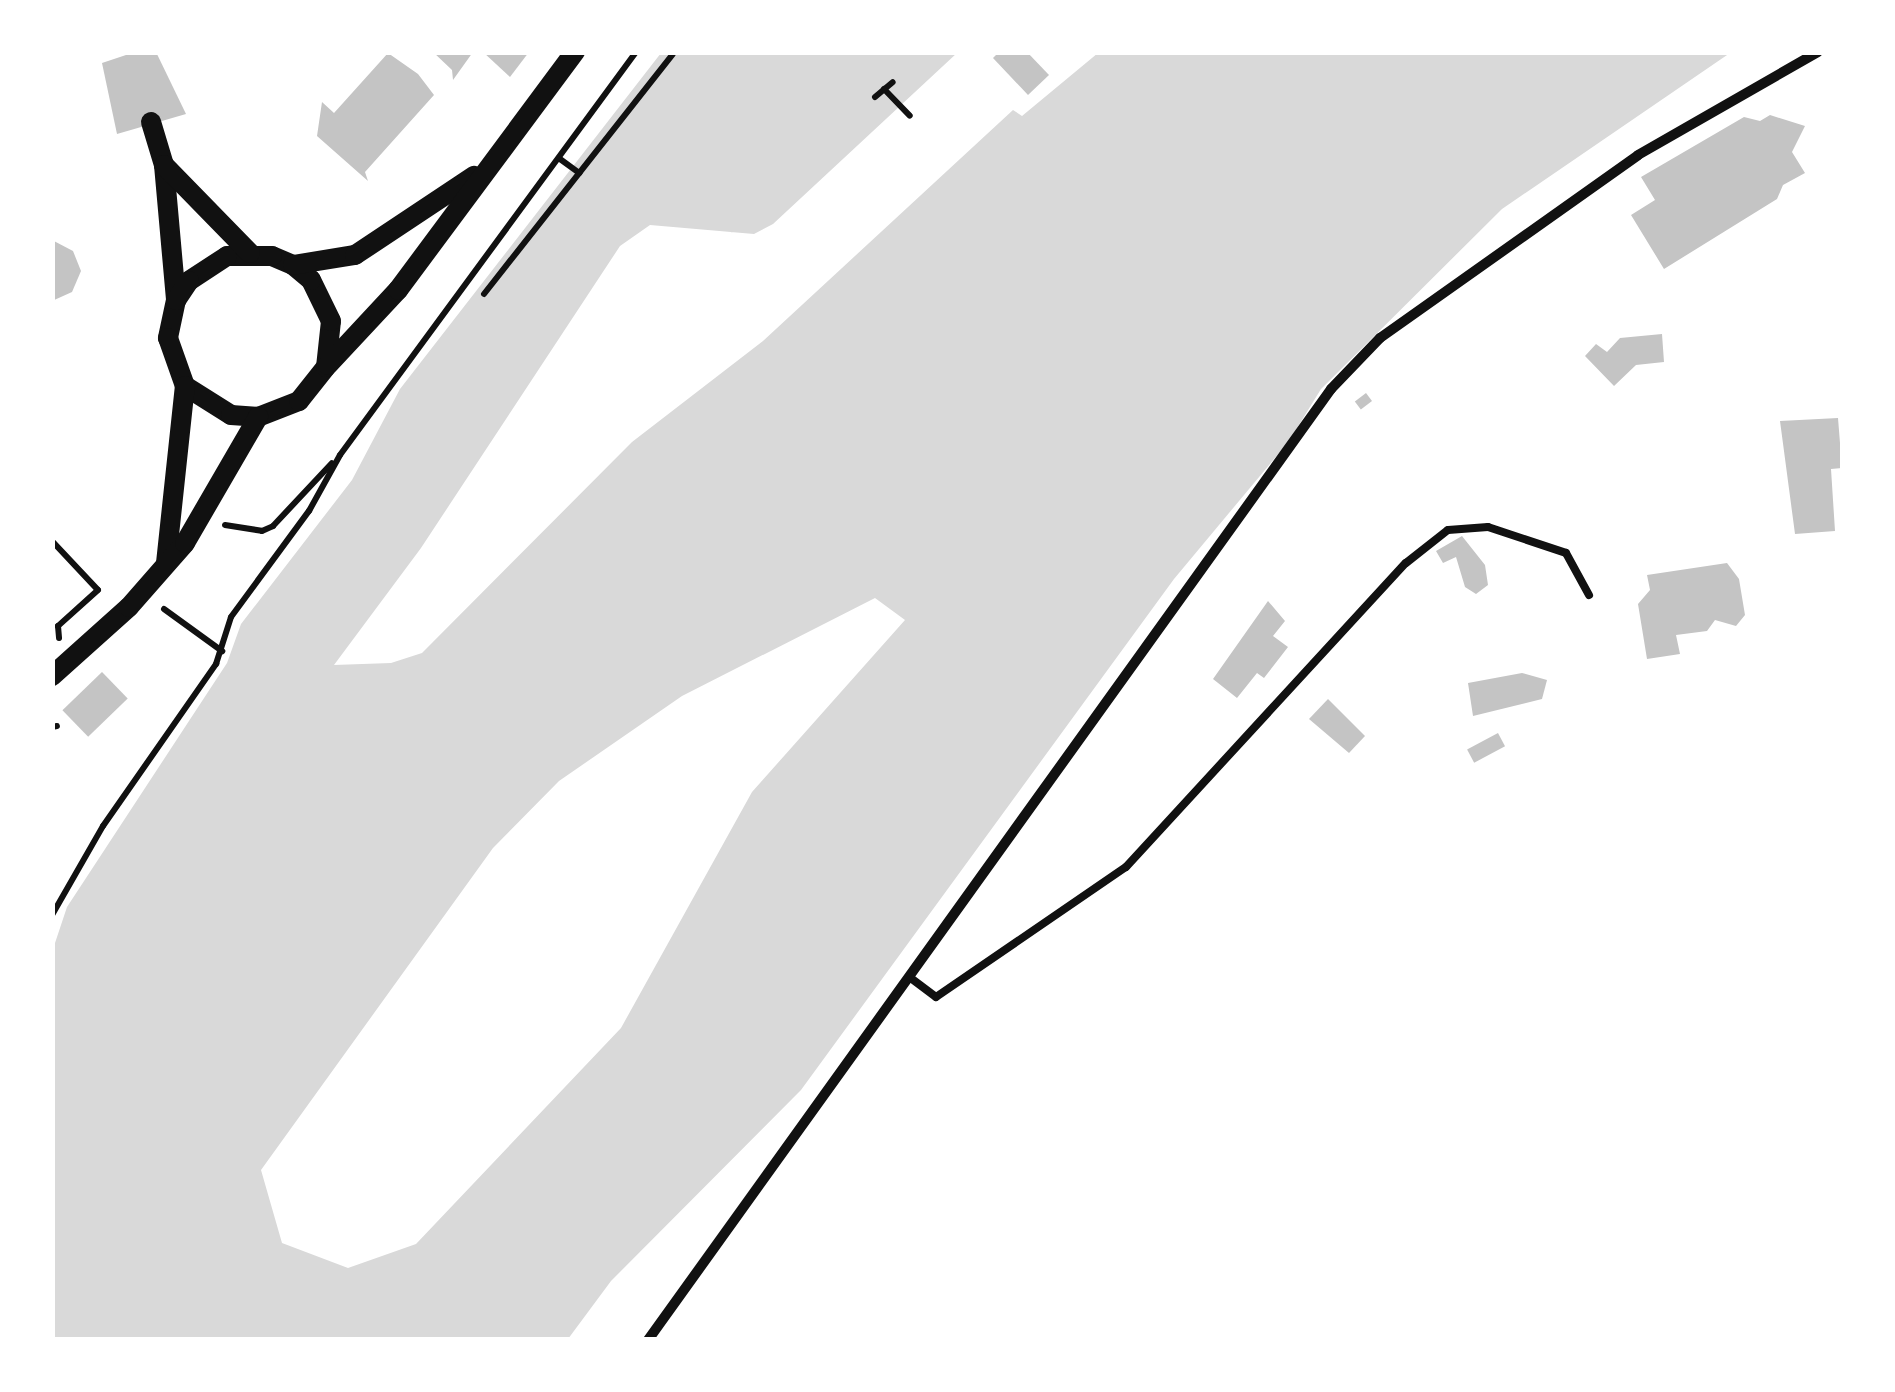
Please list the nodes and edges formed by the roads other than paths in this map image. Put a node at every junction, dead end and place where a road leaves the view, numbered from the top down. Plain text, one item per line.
1 (575, 52) edge
2 (1818, 52) edge
3 (152, 122) dead end
4 (492, 163) junction
5 (164, 166) junction
6 (250, 253) junction
7 (293, 266) junction
8 (176, 300) junction
9 (326, 366) junction
10 (186, 386) junction
11 (258, 417) junction
12 (166, 565) junction
13 (1589, 594) dead end
14 (74, 658) junction
15 (52, 676) edge
16 (52, 688) edge
17 (912, 978) junction
18 (648, 1340) edge

1 - 4 main road
2 - 17 street
3 - 5 main road
4 - 7 main road
4 - 9 main road
5 - 6 main road
5 - 8 main road
6 - 7 main road
6 - 8 main road
7 - 9 main road
8 - 10 main road
9 - 11 main road
10 - 11 main road
10 - 12 main road
11 - 12 main road
12 - 14 main road
13 - 17 lane
14 - 15 main road
14 - 16 main road
17 - 18 street

